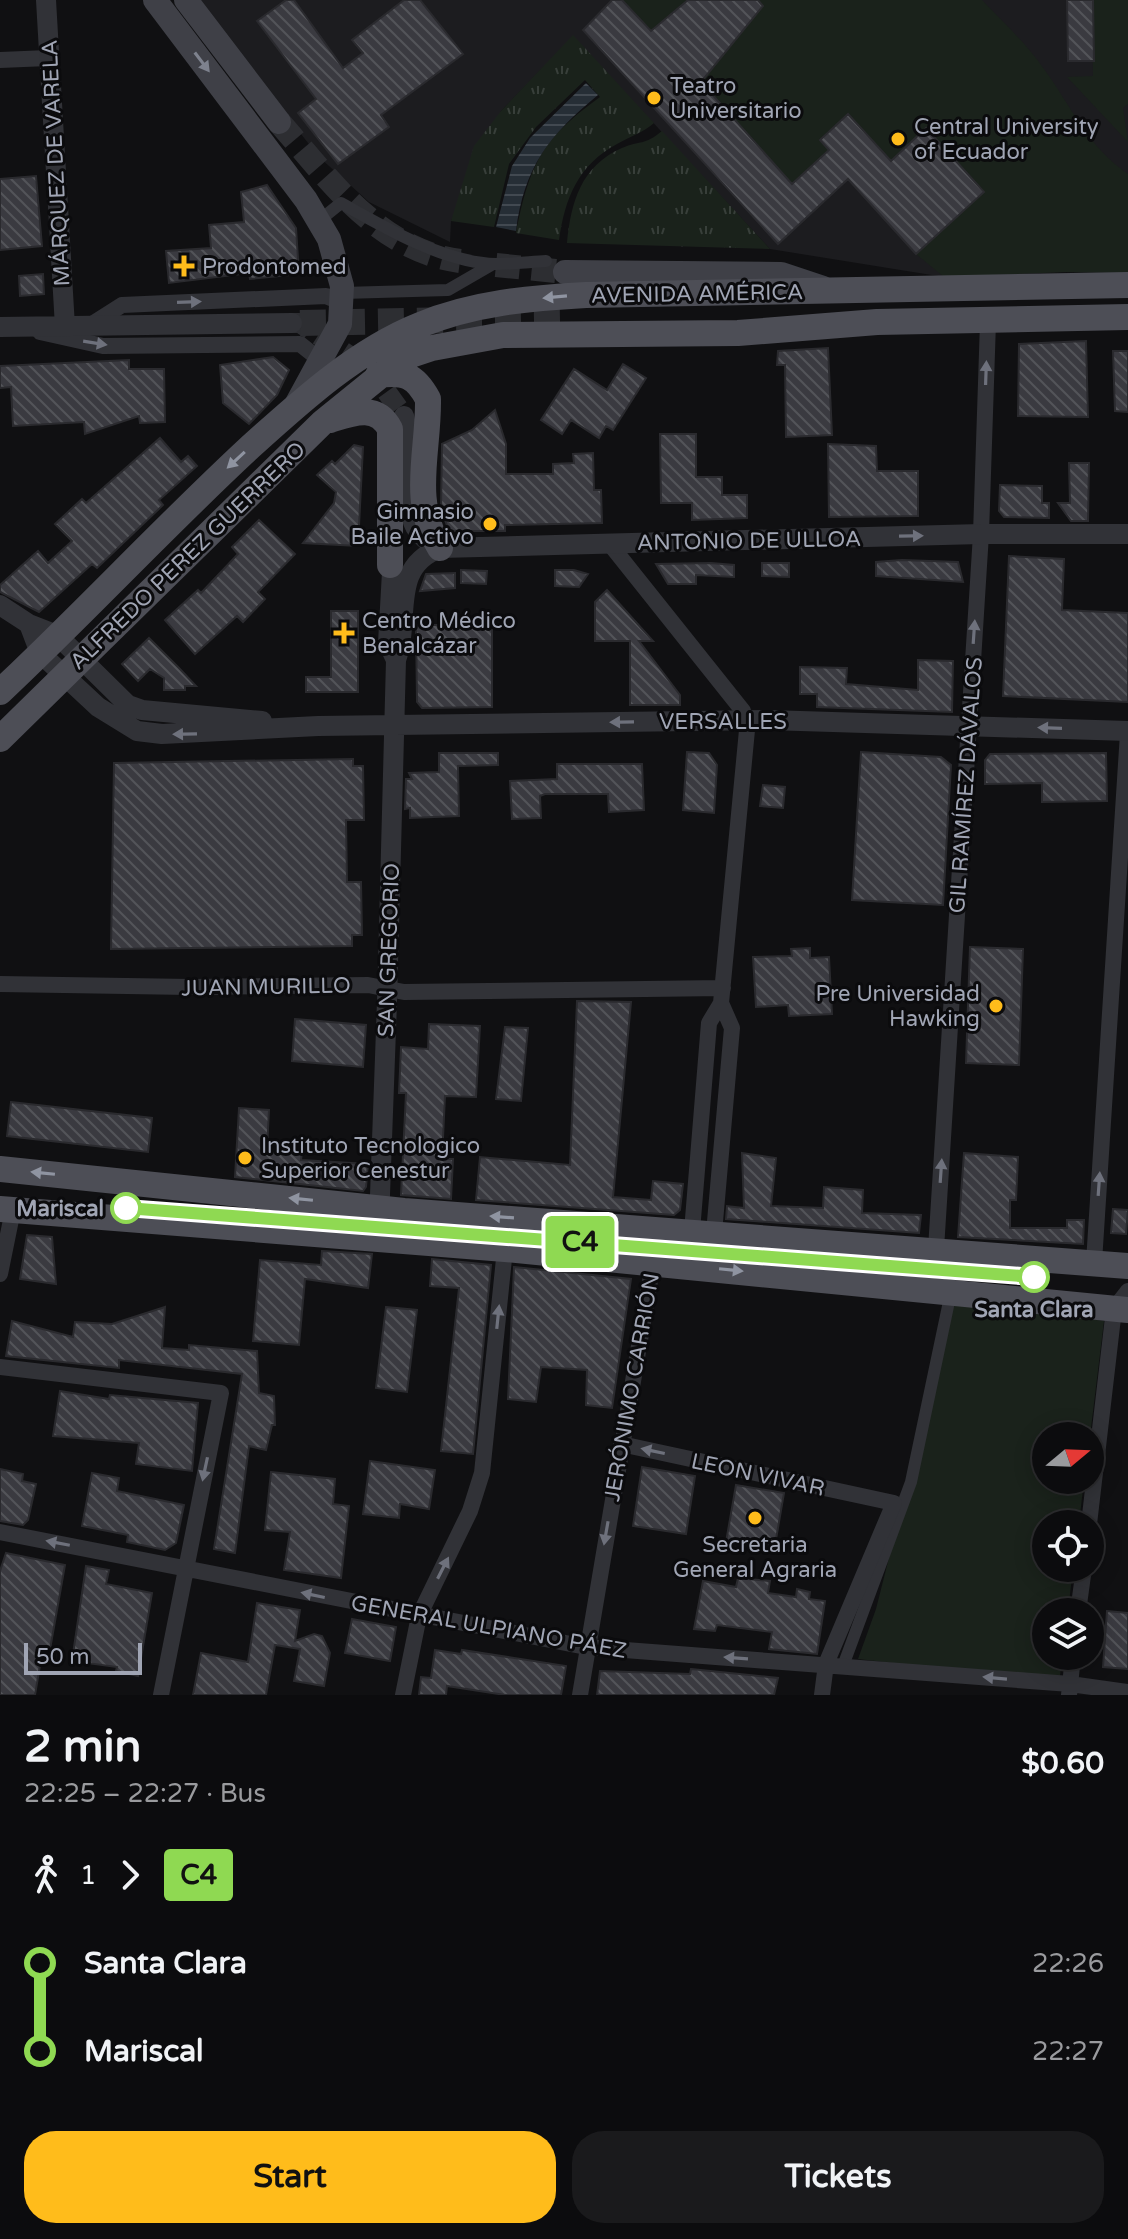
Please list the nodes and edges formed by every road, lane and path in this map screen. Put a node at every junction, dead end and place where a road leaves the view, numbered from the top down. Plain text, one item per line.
1 (46, 0) edge
2 (155, 0) edge
3 (186, 0) edge
4 (48, 58) junction
5 (0, 60) edge
6 (279, 122) tunnel mouth
7 (320, 220) junction
8 (493, 264) junction
9 (556, 266) joint
10 (1128, 285) edge
11 (828, 291) junction
12 (343, 298) junction
13 (1128, 317) edge
14 (563, 318) tunnel mouth
15 (877, 322) junction
16 (988, 322) junction
17 (292, 323) tunnel mouth
18 (89, 326) junction
19 (10, 327) edge
20 (65, 327) junction
21 (316, 372) junction
22 (378, 375) junction
23 (294, 408) junction
24 (404, 416) tunnel mouth
25 (323, 422) junction
26 (406, 493) junction
27 (981, 534) junction
28 (1128, 534) edge
29 (609, 543) junction
30 (440, 548) junction
31 (390, 565) junction
32 (0, 605) edge
33 (49, 644) junction
34 (396, 660) junction
35 (72, 667) junction
36 (0, 692) edge
37 (747, 720) junction
38 (969, 725) junction
39 (394, 726) junction
40 (1128, 732) edge
41 (0, 739) edge
42 (0, 984) edge
43 (388, 989) junction
44 (722, 995) junction
45 (0, 1169) edge
46 (379, 1208) junction
47 (6, 1209) edge
48 (703, 1232) junction
49 (374, 1239) junction
50 (505, 1249) junction
51 (936, 1249) junction
52 (1094, 1262) junction
53 (653, 1263) junction
54 (1128, 1266) edge
55 (0, 1274) edge
56 (951, 1292) junction
57 (1123, 1304) edge
58 (0, 1367) edge
59 (621, 1444) junction
60 (1091, 1510) edge
61 (0, 1532) edge
62 (186, 1568) junction
63 (419, 1616) junction
64 (586, 1647) junction
65 (834, 1665) junction
66 (1069, 1689) edge
67 (1128, 1692) edge
68 (161, 1695) edge
69 (403, 1695) edge
70 (580, 1695) edge
71 (822, 1695) edge

1 - 4 street, MÁRQUEZ DE VARELA
2 -> 7 main road
3 - 6 main road
4 - 5 street
4 - 20 street, MÁRQUEZ DE VARELA
7 - 8 street
7 - 12 main road
8 - 9 street
8 - 12 street
9 - 11 main road
10 - 11 main road, AVENIDA AMÉRICA
11 -> 23 main road, AVENIDA AMÉRICA
18 -> 12 street
12 - 21 main road
13 - 16 main road, AVENIDA AMÉRICA
14 - 15 main road
15 - 16 main road, AVENIDA AMÉRICA
15 - 22 main road, AVENIDA AMÉRICA
27 -> 16 street, GIL RAMÍREZ DÁVALOS
17 - 18 street
18 - 20 street
19 - 20 street
19 -> 21 street
21 - 23 main road
22 - 25 main road, ALFREDO PEREZ GUERRERO
22 - 30 main road
23 -> 33 main road, ALFREDO PEREZ GUERRERO
24 - 26 street, SAN GREGORIO
25 - 31 main road
25 - 35 main road, ALFREDO PEREZ GUERRERO
26 - 30 street
26 - 31 street, SAN GREGORIO
27 - 28 street, ANTONIO DE ULLOA
29 -> 27 street, ANTONIO DE ULLOA
38 -> 27 street, GIL RAMÍREZ DÁVALOS
29 - 30 street, ANTONIO DE ULLOA
29 - 37 street
30 - 34 street, SAN GREGORIO
31 - 34 street, SAN GREGORIO
32 - 33 street, VERSALLES
33 - 35 street, VERSALLES
33 - 36 main road, ALFREDO PEREZ GUERRERO
34 - 39 street, SAN GREGORIO
39 -> 35 street, VERSALLES
35 - 41 main road, ALFREDO PEREZ GUERRERO
37 - 38 street, VERSALLES
37 -> 39 street, VERSALLES
37 - 44 street
40 -> 38 street, VERSALLES
51 -> 38 street, GIL RAMÍREZ DÁVALOS
39 - 43 street, SAN GREGORIO
52 -> 40 street
42 - 43 street, JUAN MURILLO
43 - 44 street, JUAN MURILLO
43 - 46 street, SAN GREGORIO
44 - 48 street
46 -> 45 main road
48 -> 46 main road
46 - 49 street, SAN GREGORIO
47 - 49 main road
47 - 55 street
48 - 51 main road
48 - 53 street, JERÓNIMO CARRIÓN
49 - 50 main road
50 - 53 main road
63 -> 50 street
51 - 52 main road
52 - 54 main road
53 -> 56 main road
53 - 59 street, JERÓNIMO CARRIÓN
56 - 57 main road
56 - 65 street
57 - 60 street
58 -> 62 street
59 -> 64 street, JERÓNIMO CARRIÓN
65 -> 59 street, LEON VIVAR
62 -> 61 street, GENERAL ULPIANO PÁEZ
63 -> 62 street, GENERAL ULPIANO PÁEZ
62 - 68 street
63 - 64 street, GENERAL ULPIANO PÁEZ
63 - 69 street
65 -> 64 street, GENERAL ULPIANO PÁEZ
64 - 70 street, JERÓNIMO CARRIÓN
66 -> 65 street, GENERAL ULPIANO PÁEZ
65 - 71 street
66 - 67 street, GENERAL ULPIANO PÁEZ

